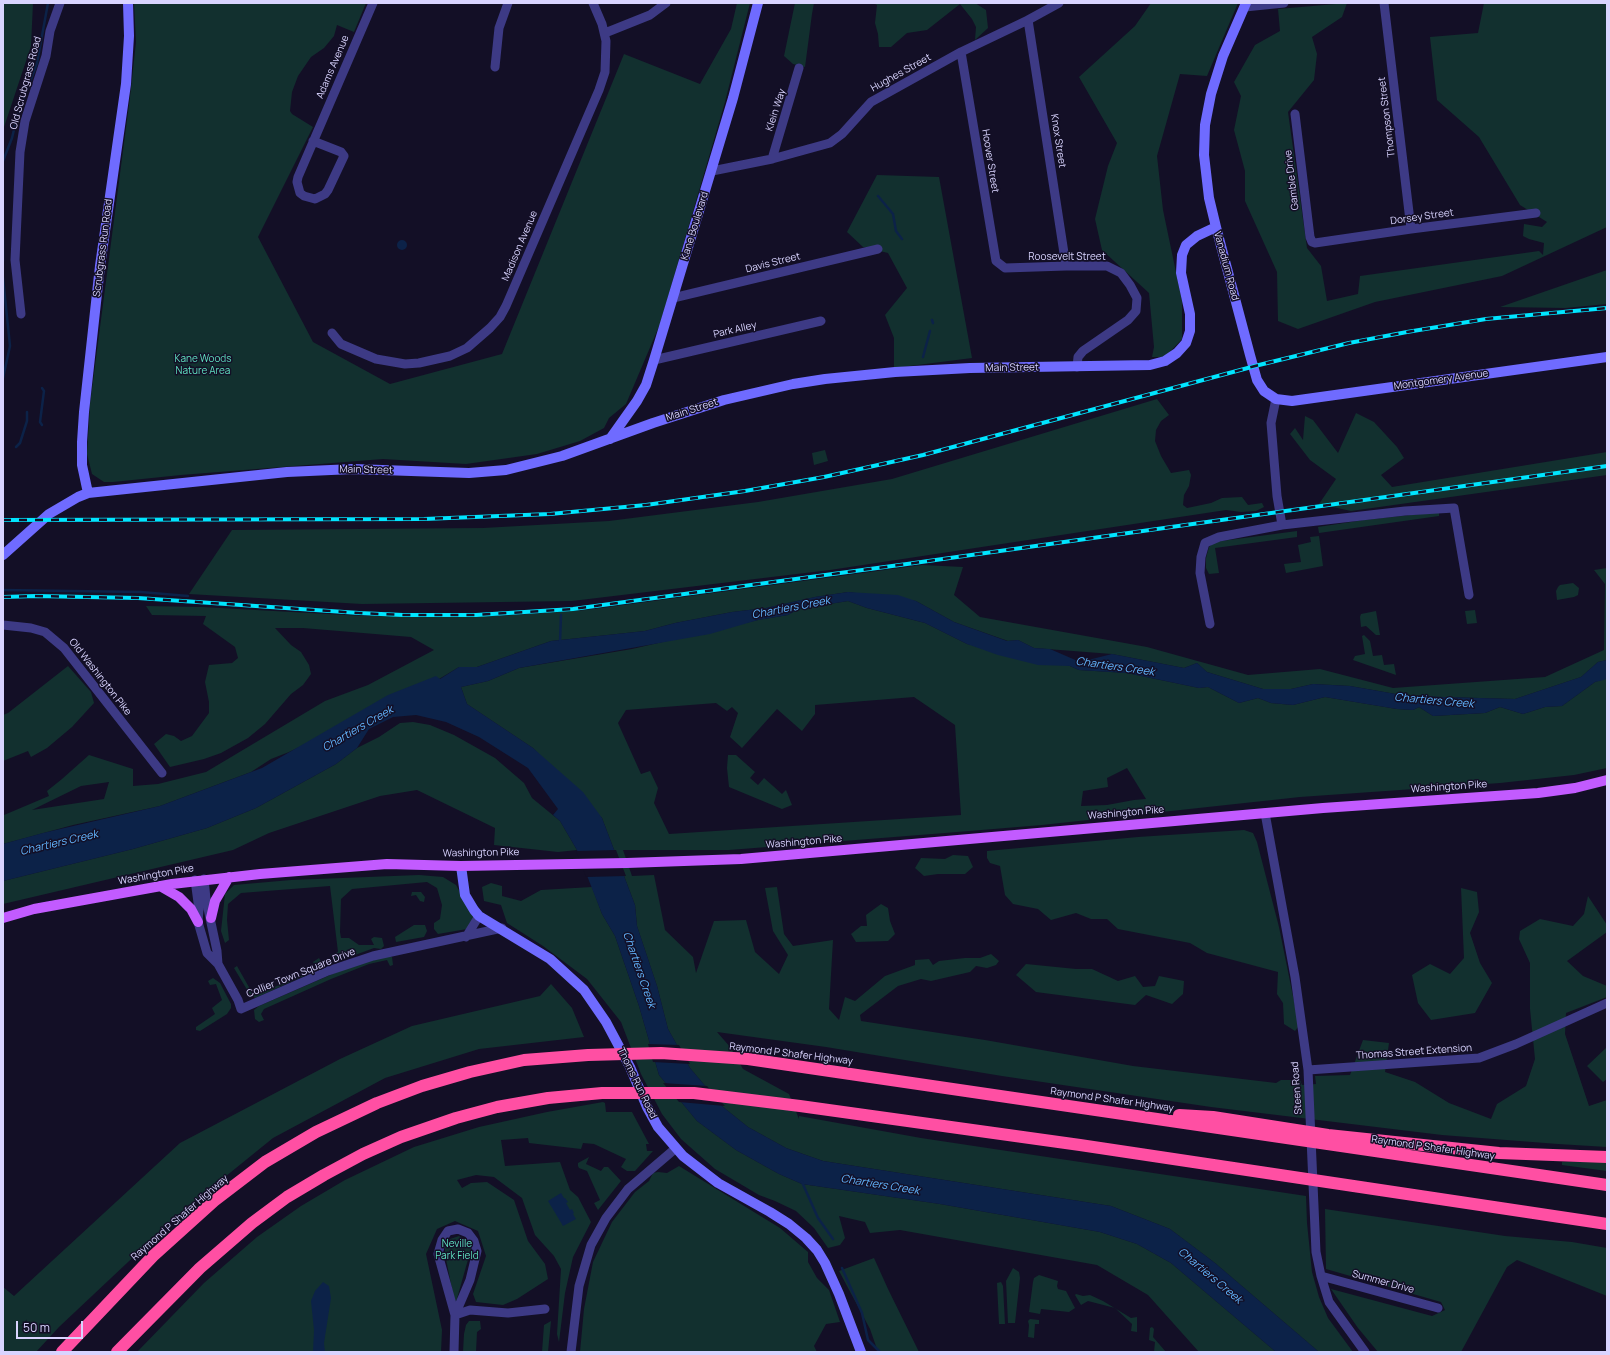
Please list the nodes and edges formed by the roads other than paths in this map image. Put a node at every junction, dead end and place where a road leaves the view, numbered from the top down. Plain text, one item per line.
1 (60, 3) edge
2 (128, 3) edge
3 (373, 3) edge
4 (508, 3) edge
5 (593, 3) edge
6 (666, 3) edge
7 (758, 3) edge
8 (1059, 3) edge
9 (1284, 3) edge
10 (1384, 3) edge
11 (1245, 5) edge
12 (1028, 20) junction
13 (605, 33) junction
14 (961, 52) junction
15 (495, 68) dead end
16 (800, 68) dead end
17 (1295, 114) dead end
18 (313, 141) junction
19 (772, 159) junction
20 (712, 171) junction
21 (1536, 213) dead end
22 (1216, 227) junction
23 (1411, 229) junction
24 (1312, 242) joint
25 (878, 249) dead end
26 (1066, 266) junction
27 (1005, 268) joint
28 (673, 298) junction
29 (21, 314) dead end
30 (821, 321) dead end
31 (332, 333) dead end
32 (1607, 357) edge
33 (654, 360) junction
34 (1077, 367) junction
35 (1276, 399) junction
36 (610, 439) junction
37 (88, 493) junction
38 (1282, 525) junction
39 (3, 555) edge
40 (1469, 595) dead end
41 (1210, 624) dead end
42 (3, 625) edge
43 (162, 773) dead end
44 (1607, 780) edge
45 (1265, 813) junction
46 (461, 866) junction
47 (229, 877) junction
48 (199, 880) junction
49 (160, 886) junction
50 (479, 916) junction
51 (3, 918) edge
52 (211, 918) junction
53 (198, 922) junction
54 (502, 928) junction
55 (466, 937) junction
56 (218, 964) junction
57 (1607, 1003) edge
58 (1308, 1070) junction
59 (1073, 1106) junction
60 (676, 1148) junction
61 (1607, 1157) edge
62 (1607, 1185) edge
63 (1607, 1224) edge
64 (1321, 1276) junction
65 (1438, 1308) dead end
66 (545, 1309) dead end
67 (455, 1315) junction
68 (62, 1352) edge
69 (117, 1352) edge
70 (454, 1352) edge
71 (571, 1352) edge
72 (861, 1352) edge
73 (1365, 1352) edge

1 - 29 street, Old Scrubgrass Road
2 - 37 street, Scrubgrass Run Road
3 - 18 street, Adams Avenue
4 - 15 street
5 - 13 street, Madison Avenue
6 - 13 street
7 - 20 street, Kane Boulevard
8 - 12 street, Hughes Street
9 - 11 street
10 - 23 street, Thompson Street
11 - 22 street, Vanadium Road
12 - 14 street, Hughes Street
12 - 26 street, Knox Street
13 - 31 street, Madison Avenue
14 - 19 street, Hughes Street
14 - 27 street, Hoover Street
16 - 19 street, Klein Way
17 - 24 street, Gamble Drive
18 - 18 street, Adams Avenue
19 - 20 street, Hughes Street
20 - 28 street, Kane Boulevard
21 - 23 street, Dorsey Street
22 - 34 street, Main Street
22 - 35 street, Vanadium Road
23 - 24 street, Dorsey Street
25 - 28 street, Davis Street
26 - 27 street, Roosevelt Street
26 - 34 street, Roosevelt Street
28 - 33 street, Kane Boulevard
30 - 33 street, Park Alley
32 - 35 street, Montgomery Avenue
33 - 36 street, Kane Boulevard
34 - 36 street, Main Street
35 - 38 street
36 - 37 street, Main Street
37 - 39 street, Main Street
38 - 40 street
38 - 41 street
42 - 43 street, Old Washington Pike
44 - 45 main road, Washington Pike
45 - 46 main road, Washington Pike
45 - 58 street, Steen Road
46 - 47 main road, Washington Pike
46 - 50 street, Thoms Run Road
47 - 48 main road, Washington Pike
47 - 52 main road
48 - 49 main road, Washington Pike
48 - 52 street, Collier Town Square Drive
48 - 53 street, Collier Town Square Drive
49 - 51 main road, Washington Pike
49 - 53 main road
50 - 54 street, Thoms Run Road
50 - 55 street
52 - 56 street, Collier Town Square Drive
53 - 56 street, Collier Town Square Drive
54 - 55 street, Collier Town Square Drive
54 - 60 street, Thoms Run Road
55 - 56 street, Collier Town Square Drive
57 - 58 street, Thomas Street Extension
58 - 64 street, Steen Road
59 - 61 highway
59 - 62 highway, Raymond P Shafer Highway
59 - 68 highway, Raymond P Shafer Highway
60 - 71 street
60 - 72 street, Thoms Run Road
63 - 69 highway
64 - 65 street, Summer Drive
64 - 73 street, Steen Road
66 - 67 street
67 - 67 street
67 - 70 street

